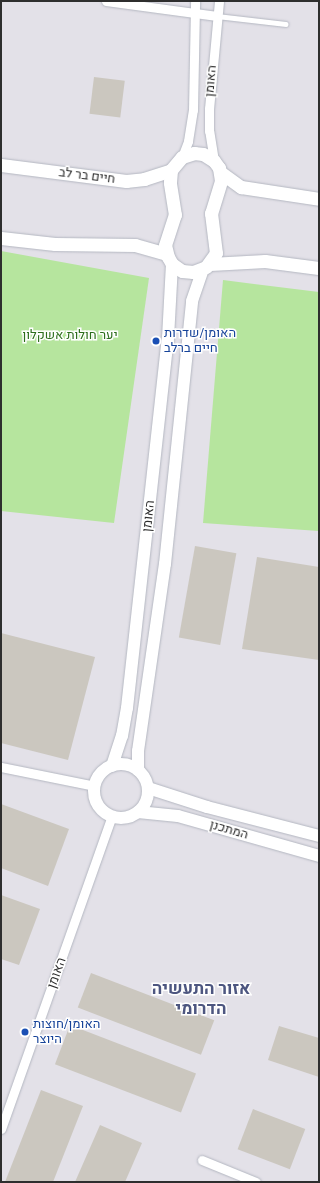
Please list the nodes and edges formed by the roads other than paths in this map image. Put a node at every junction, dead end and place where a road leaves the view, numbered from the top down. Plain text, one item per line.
1 (106, 1) edge
2 (195, 1) edge
3 (219, 1) edge
4 (194, 13) junction
5 (218, 16) junction
6 (286, 24) dead end
7 (182, 157) junction
8 (1, 165) edge
9 (217, 167) junction
10 (171, 170) junction
11 (319, 199) edge
12 (1, 238) edge
13 (169, 259) junction
14 (206, 267) junction
15 (319, 268) edge
16 (112, 766) junction
17 (1, 767) edge
18 (138, 770) junction
19 (95, 786) junction
20 (148, 788) junction
21 (138, 812) junction
22 (112, 816) junction
23 (319, 836) edge
24 (319, 856) edge
25 (1, 1129) edge
26 (202, 1160) dead end
27 (256, 1182) edge

1 - 4 street
2 - 4 street, האומן
3 - 5 street, האומן
4 - 5 street
4 - 7 street, האומן
5 - 6 lane
5 - 9 street, האומן
7 - 9 main road
7 - 10 main road
8 - 10 main road, חיים בר לב
9 - 11 main road
9 - 14 main road
10 - 13 main road
12 - 13 main road
13 - 14 main road
13 - 16 street, האומן
14 - 15 main road
14 - 18 street, האומן
16 - 18 street
16 - 19 street
17 - 19 street
18 - 20 street
19 - 22 street
20 - 21 street
20 - 23 street, המתכנן
21 - 22 street
21 - 24 street, המתכנן
22 - 25 street, האומן
26 - 27 street

